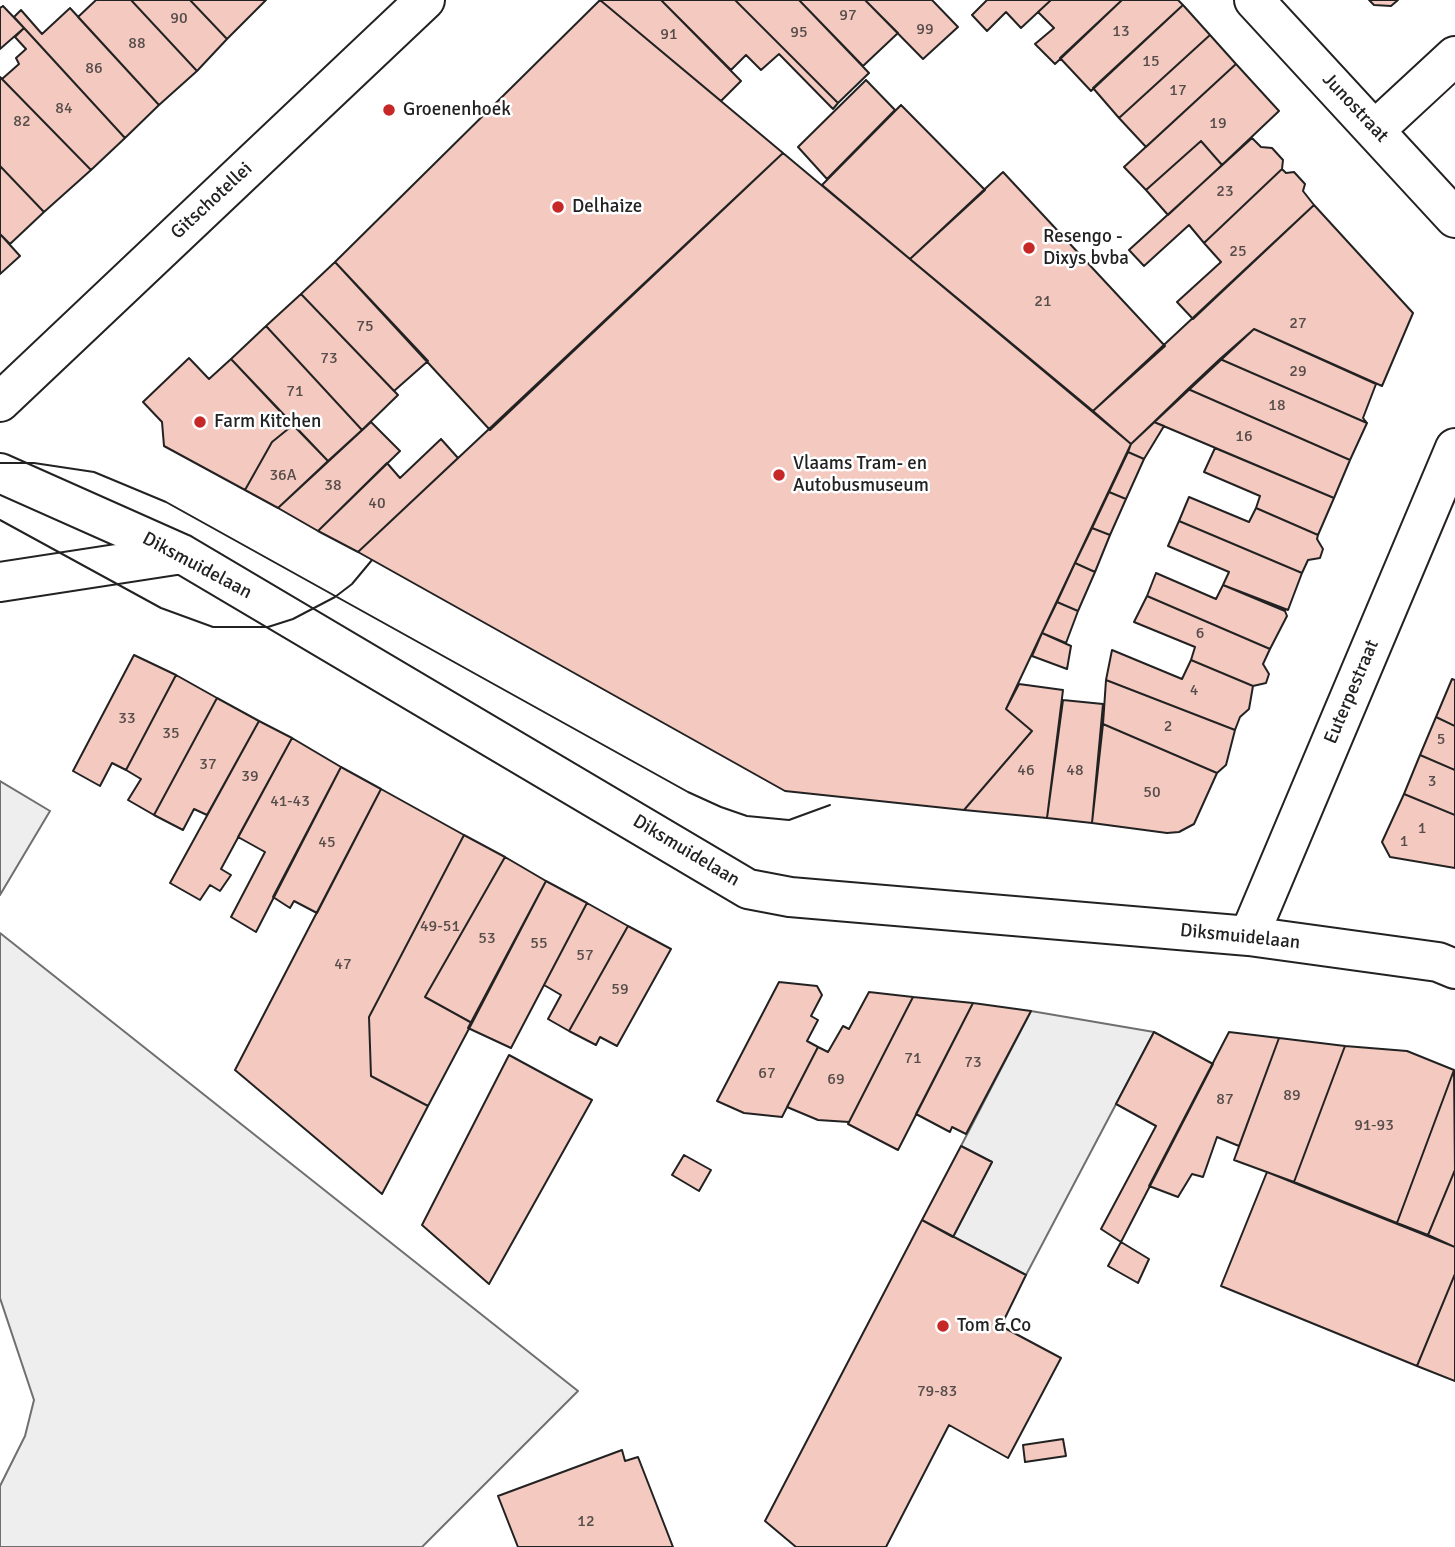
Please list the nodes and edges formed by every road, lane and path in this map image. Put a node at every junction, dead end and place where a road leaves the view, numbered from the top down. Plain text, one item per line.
1 (1254, 0) edge
2 (420, 2) edge
3 (1455, 57) edge
4 (1375, 130) junction
5 (1455, 218) edge
6 (0, 402) edge
7 (1455, 448) edge
8 (0, 472) edge
9 (182, 554) junction
10 (0, 582) edge
11 (1249, 936) junction
12 (1455, 969) edge

1 - 4 street, Junostraat
2 - 6 street, Gitschotellei
3 - 4 street
4 - 5 street, Junostraat
7 - 11 street, Euterpestraat
8 - 9 street, Diksmuidelaan
9 - 10 street
9 - 11 street, Diksmuidelaan
11 - 12 street, Diksmuidelaan

